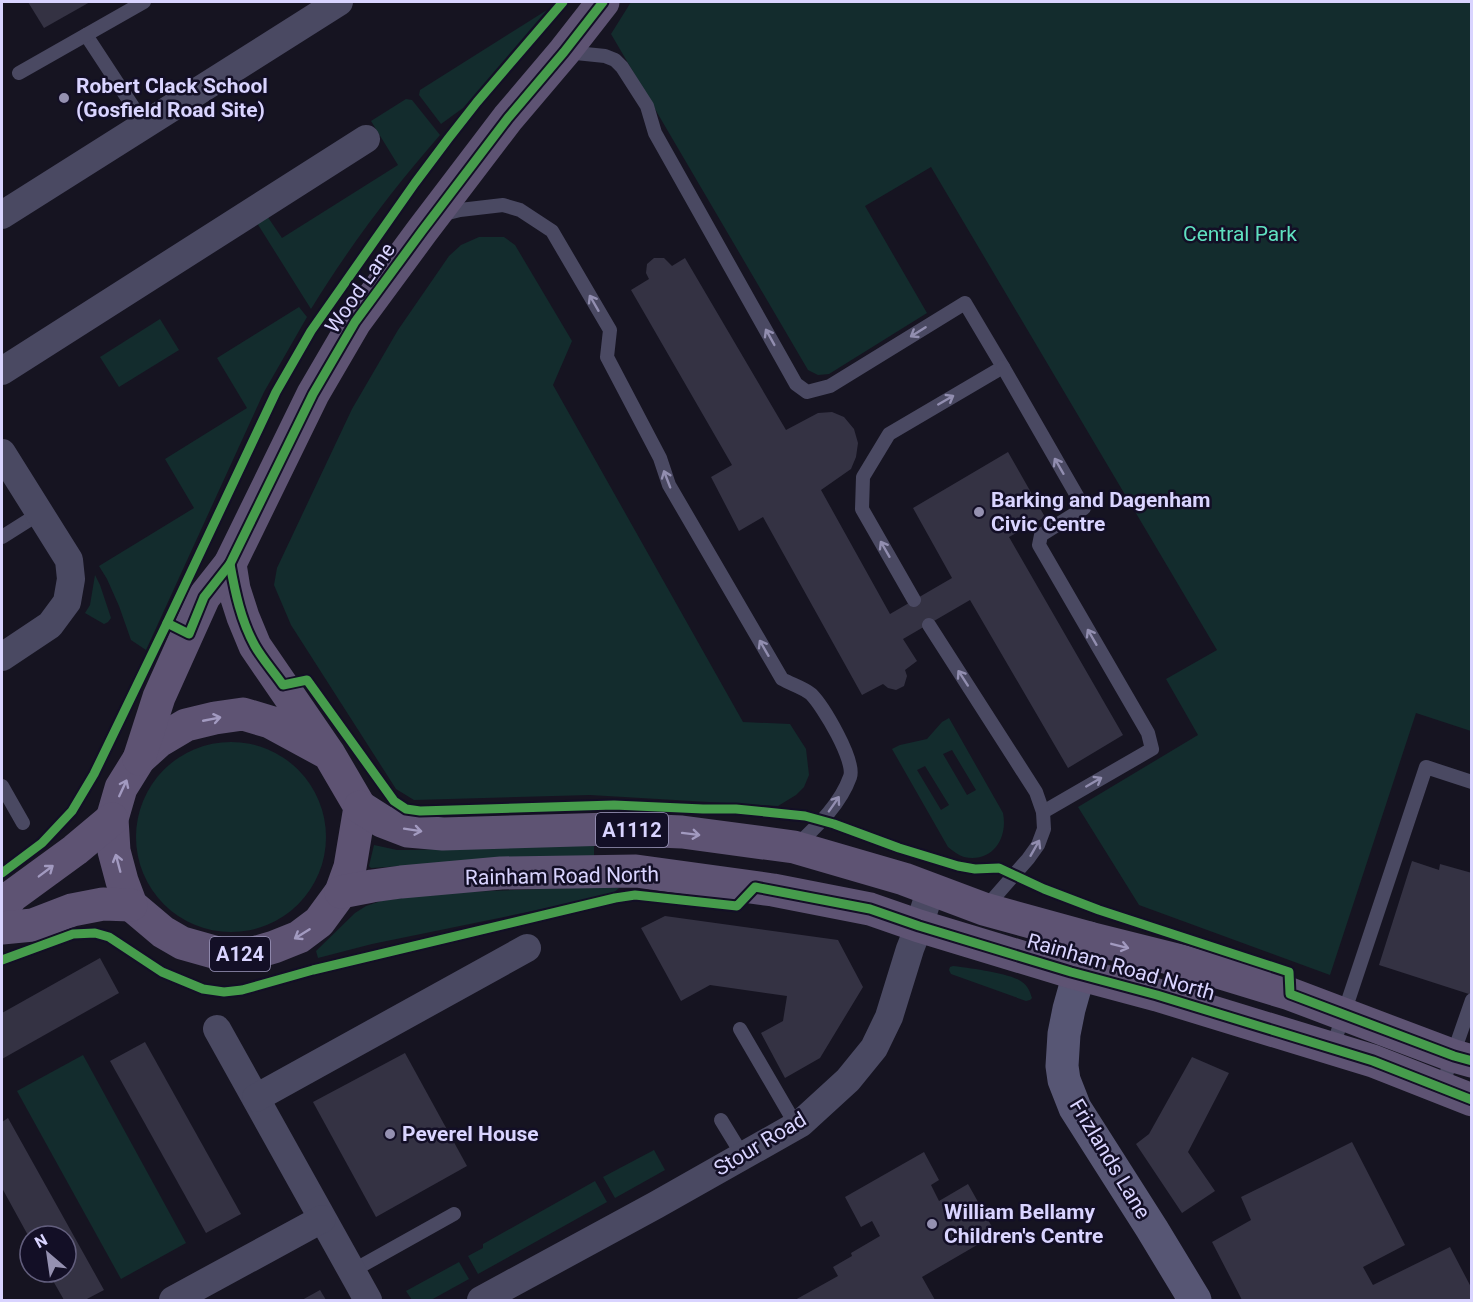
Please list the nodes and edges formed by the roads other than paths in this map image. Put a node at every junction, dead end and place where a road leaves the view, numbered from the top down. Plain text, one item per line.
1 (144, 2) edge
2 (339, 2) edge
3 (603, 2) edge
4 (86, 35) junction
5 (564, 52) junction
6 (19, 73) dead end
7 (145, 125) junction
8 (366, 139) dead end
9 (2, 215) edge
10 (434, 216) junction
11 (1003, 367) junction
12 (2, 371) edge
13 (2, 453) edge
14 (40, 513) junction
15 (2, 537) edge
16 (230, 564) junction
17 (914, 600) dead end
18 (928, 625) dead end
19 (2, 657) edge
20 (328, 754) junction
21 (139, 759) junction
22 (1472, 782) edge
23 (2, 786) edge
24 (360, 807) junction
25 (1043, 812) junction
26 (112, 819) junction
27 (23, 824) dead end
28 (794, 847) junction
29 (932, 888) junction
30 (340, 892) junction
31 (131, 905) junction
32 (2, 909) edge
33 (984, 909) junction
34 (919, 926) junction
35 (2, 927) edge
36 (1089, 938) junction
37 (527, 948) dead end
38 (1079, 974) junction
39 (1472, 1000) edge
40 (1344, 1015) junction
41 (217, 1029) dead end
42 (741, 1029) dead end
43 (1332, 1049) junction
44 (1463, 1058) edge
45 (1442, 1089) junction
46 (256, 1098) junction
47 (1472, 1100) edge
48 (721, 1120) dead end
49 (796, 1125) junction
50 (743, 1156) junction
51 (454, 1214) dead end
52 (322, 1219) junction
53 (352, 1271) junction
54 (173, 1300) edge
55 (368, 1300) edge
56 (481, 1300) edge
57 (1195, 1300) edge

1 - 4 lane
2 - 7 street
3 - 5 main road, Wood Lane
4 - 6 lane
4 - 7 lane
5 - 10 main road, Wood Lane
11 -> 5 lane
7 - 9 street
8 - 12 street
10 - 16 main road, Wood Lane
28 -> 10 lane
17 -> 11 lane
25 -> 11 lane
13 - 14 street
14 - 15 lane
14 - 19 street
16 - 20 main road
16 - 21 main road, Wood Lane
25 -> 18 lane
21 -> 20 main road
20 - 24 main road
26 -> 21 main road
22 - 40 lane
23 - 27 lane
24 -> 28 main road, Rainham Road North / A1112
24 - 30 main road, A124
33 -> 25 lane
31 -> 26 main road
32 -> 26 main road
28 - 29 main road, Rainham Road North / A1112
29 - 33 main road, Rainham Road North / A1112
29 - 34 street, Stour Road
30 -> 31 main road, A124
30 - 34 main road, Rainham Road North / A1112
31 - 35 main road
33 - 36 main road, Rainham Road North / A1112
34 - 38 main road, Rainham Road North / A1112
34 - 49 street, Stour Road
36 - 38 street, Frizlands Lane
36 -> 40 main road, Rainham Road North / A1112
37 - 46 street
38 - 43 main road, Rainham Road North / A1112
38 - 57 street, Frizlands Lane
39 - 44 lane
40 - 43 lane
40 - 44 main road, Rainham Road North / A1112
41 - 46 street
42 - 49 lane
43 - 45 main road, Rainham Road North / A1112
44 - 45 lane
45 - 47 main road, Rainham Road North / A1112
46 - 52 street
48 - 50 lane
49 - 50 street, Stour Road
50 - 56 street, Stour Road
51 - 53 lane
52 - 53 street
52 - 54 street
53 - 55 street

